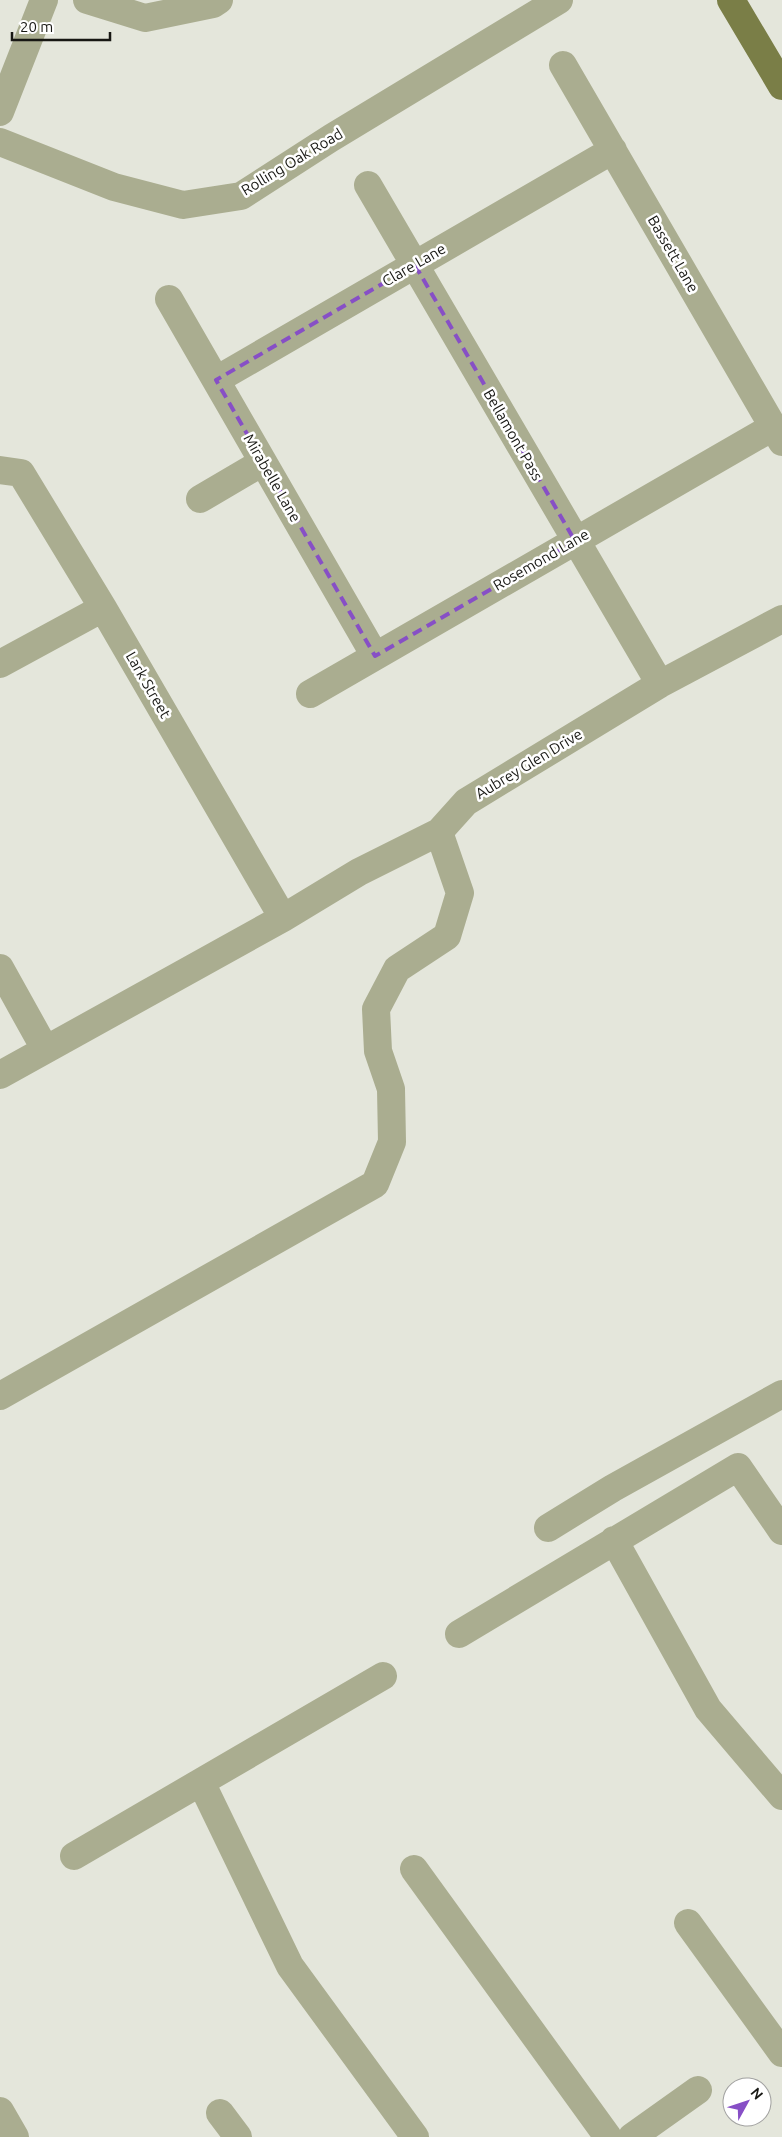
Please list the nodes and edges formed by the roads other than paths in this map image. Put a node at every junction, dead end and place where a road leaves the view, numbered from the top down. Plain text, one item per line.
1 (44, 0) edge
2 (87, 0) edge
3 (218, 0) edge
4 (559, 0) edge
5 (731, 0) edge
6 (563, 65) dead end
7 (782, 86) edge
8 (0, 112) edge
9 (0, 142) edge
10 (613, 150) junction
11 (368, 185) dead end
12 (415, 265) junction
13 (169, 299) dead end
14 (216, 380) junction
15 (778, 435) edge
16 (263, 462) junction
17 (0, 470) edge
18 (200, 499) dead end
19 (575, 541) junction
20 (102, 608) junction
21 (782, 619) edge
22 (375, 656) junction
23 (0, 664) edge
24 (660, 684) junction
25 (310, 694) dead end
26 (439, 832) junction
27 (283, 918) junction
28 (0, 968) edge
29 (45, 1050) junction
30 (0, 1075) edge
31 (782, 1394) edge
32 (0, 1396) edge
33 (548, 1528) dead end
34 (782, 1531) edge
35 (614, 1540) junction
36 (459, 1634) dead end
37 (383, 1676) dead end
38 (201, 1782) junction
39 (782, 1796) edge
40 (74, 1856) dead end
41 (414, 1869) dead end
42 (688, 1923) dead end
43 (782, 2053) edge
44 (698, 2090) dead end
45 (0, 2111) edge
46 (220, 2112) dead end
47 (15, 2137) edge
48 (238, 2137) edge
49 (415, 2137) edge
50 (608, 2137) edge
51 (632, 2137) edge

1 - 8 street
2 - 3 street
4 - 9 street, Rolling Oak Road
5 - 7 main road
6 - 10 street, Bassett Lane
10 - 12 street, Clare Lane
10 - 15 street, Bassett Lane
11 - 12 street, Bellamont Pass
12 - 14 street, Clare Lane
12 - 19 street, Bellamont Pass
13 - 14 street, Mirabelle Lane
14 - 16 street, Mirabelle Lane
15 - 19 street, Rosemond Lane
16 - 18 street
16 - 22 street, Mirabelle Lane
17 - 20 street, Lark Street
19 - 22 street, Rosemond Lane
19 - 24 street, Bellamont Pass
20 - 23 street
20 - 27 street, Lark Street
21 - 24 street, Aubrey Glen Drive
22 - 25 street, Rosemond Lane
24 - 26 street, Aubrey Glen Drive
26 - 27 street, Aubrey Glen Drive
26 - 32 street
27 - 29 street, Aubrey Glen Drive
28 - 29 street
29 - 30 street, Aubrey Glen Drive
31 - 33 street
34 - 35 street
35 - 36 street
35 - 39 street
37 - 38 street
38 - 40 street
38 - 49 street
41 - 50 street
42 - 43 street
44 - 51 street
45 - 47 street
46 - 48 street

